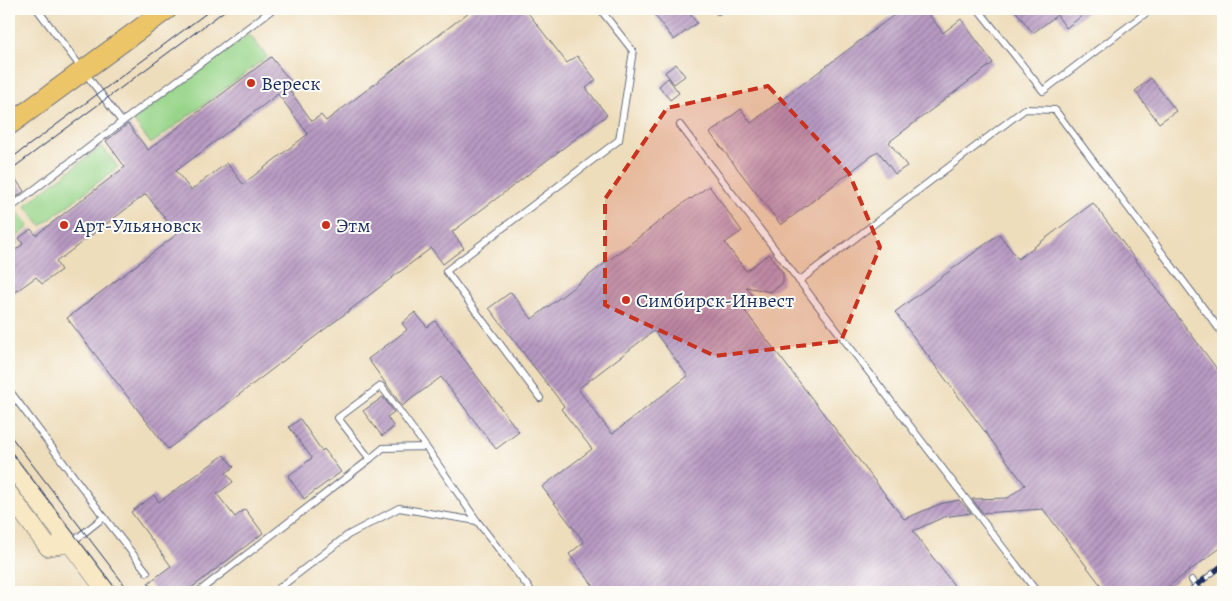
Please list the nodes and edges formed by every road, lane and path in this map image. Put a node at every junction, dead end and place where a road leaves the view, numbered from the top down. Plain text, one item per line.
1 (37, 9) edge
2 (273, 9) edge
3 (600, 9) edge
4 (978, 9) edge
5 (1151, 9) edge
6 (162, 11) edge
7 (83, 71) junction
8 (122, 122) junction
9 (9, 125) edge
10 (680, 125) dead end
11 (9, 209) edge
12 (799, 281) junction
13 (1223, 334) edge
14 (9, 390) edge
15 (540, 398) dead end
16 (426, 447) junction
17 (370, 459) junction
18 (9, 463) edge
19 (9, 494) edge
20 (104, 517) junction
21 (477, 521) junction
22 (70, 544) junction
23 (147, 572) dead end
24 (1192, 580) dead end
25 (107, 592) edge
26 (198, 592) edge
27 (274, 592) edge
28 (532, 592) edge
29 (1037, 592) edge
30 (1202, 592) edge

1 - 7 lane
2 - 8 lane
3 - 15 lane
4 - 5 lane
6 - 7 main road
7 - 8 lane
7 - 9 main road
8 - 11 lane
10 - 12 lane
12 - 13 lane
12 - 29 lane
14 - 20 lane
16 - 17 lane
16 - 17 lane
16 - 21 lane
17 - 26 lane
18 - 22 street
19 - 22 street
20 - 22 lane
20 - 23 lane
21 - 27 lane
21 - 28 lane
22 - 25 street
24 - 30 lane

